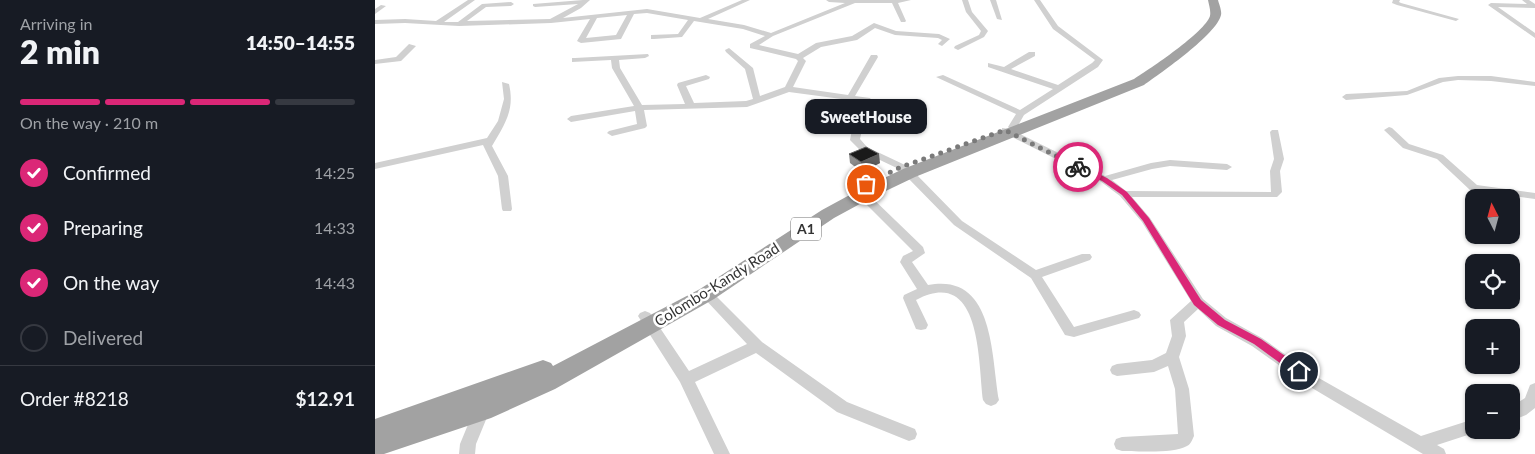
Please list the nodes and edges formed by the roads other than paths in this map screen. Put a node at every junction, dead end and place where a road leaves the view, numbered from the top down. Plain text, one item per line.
1 (472, 0) edge
2 (747, 0) edge
3 (829, 0) edge
4 (908, 0) edge
5 (965, 0) edge
6 (993, 0) edge
7 (1037, 0) edge
8 (1206, 0) edge
9 (1213, 0) edge
10 (1397, 0) edge
11 (1525, 0) edge
12 (585, 1) edge
13 (854, 1) edge
14 (894, 1) edge
15 (511, 4) dead end
16 (535, 5) dead end
17 (383, 6) dead end
18 (1534, 6) edge
19 (375, 12) edge
20 (632, 12) junction
21 (594, 17) junction
22 (1000, 19) dead end
23 (1456, 19) dead end
24 (696, 20) junction
25 (903, 20) dead end
26 (551, 21) junction
27 (375, 22) edge
28 (436, 24) junction
29 (459, 24) junction
30 (771, 35) junction
31 (1535, 36) edge
32 (655, 37) dead end
33 (942, 44) dead end
34 (412, 46) dead end
35 (958, 48) dead end
36 (729, 50) dead end
37 (1033, 54) dead end
38 (645, 56) dead end
39 (799, 57) junction
40 (615, 58) junction
41 (874, 58) dead end
42 (575, 60) dead end
43 (375, 62) edge
44 (991, 65) dead end
45 (1006, 69) junction
46 (706, 77) dead end
47 (940, 77) dead end
48 (505, 84) dead end
49 (1535, 84) edge
50 (787, 88) junction
51 (1059, 88) junction
52 (1345, 97) dead end
53 (850, 98) junction
54 (757, 99) junction
55 (691, 107) junction
56 (639, 108) junction
57 (571, 118) dead end
58 (1013, 126) junction
59 (1389, 130) dead end
60 (1275, 132) dead end
61 (612, 133) dead end
62 (488, 141) junction
63 (375, 166) edge
64 (1227, 167) dead end
65 (905, 170) junction
66 (1104, 179) junction
67 (1124, 194) junction
68 (863, 195) junction
69 (1535, 196) edge
70 (507, 208) dead end
71 (1086, 257) dead end
72 (1035, 274) junction
73 (924, 289) junction
74 (707, 294) junction
75 (1198, 302) junction
76 (1134, 315) dead end
77 (648, 321) junction
78 (921, 325) dead end
79 (757, 346) junction
80 (1172, 357) junction
81 (1117, 370) dead end
82 (686, 379) junction
83 (1535, 389) edge
84 (991, 400) dead end
85 (482, 410) junction
86 (1520, 411) edge
87 (1465, 429) edge
88 (375, 431) edge
89 (909, 434) dead end
90 (1421, 443) junction
91 (1122, 444) dead end
92 (375, 445) edge
93 (393, 446) edge
94 (467, 454) edge
95 (722, 454) edge
96 (1438, 454) edge

1 - 28 street
2 - 24 street
3 - 13 street
4 - 14 street
5 - 35 street
6 - 22 street
7 - 51 street
8 - 58 highway, Colombo-Kandy Road / A1
9 - 58 highway, Colombo-Kandy Road / A1
10 - 23 street
11 - 18 street
12 - 16 street
12 - 26 street
13 - 14 street
13 - 30 street
14 - 25 street
15 - 29 street
17 - 19 street
18 - 31 street
20 - 21 street
20 - 21 street
20 - 24 street
21 - 26 street
24 - 30 street
24 - 32 street
26 - 29 street
27 - 28 street
28 - 29 street
30 - 39 street
33 - 39 street
34 - 43 street
36 - 54 street
37 - 45 street
38 - 40 street
39 - 50 street
40 - 42 street
40 - 56 street
41 - 53 street
44 - 45 street
45 - 51 street
46 - 55 street
47 - 58 street
48 - 62 street
49 - 52 street
50 - 53 street
50 - 54 street
51 - 58 street
53 - 65 street
54 - 55 street
55 - 56 street
56 - 57 street
56 - 61 street
58 - 65 highway, Colombo-Kandy Road / A1
58 - 66 street
59 - 69 street
60 - 67 street
62 - 63 street
62 - 70 street
64 - 66 street
65 - 68 highway, Colombo-Kandy Road / A1
65 - 72 street
65 - 77 highway, Colombo-Kandy Road / A1
66 - 67 street
67 - 75 street
68 - 73 street
68 - 74 highway, Colombo-Kandy Road / A1
71 - 72 street
72 - 76 street
73 - 78 street
73 - 84 street
74 - 77 highway, Colombo-Kandy Road / A1
74 - 79 street
75 - 80 street
75 - 90 street
77 - 82 street
77 - 85 highway, Colombo-Kandy Road / A1
77 - 88 highway, Colombo-Kandy Road / A1
79 - 82 street
79 - 89 street
80 - 81 street
80 - 91 street
82 - 95 street
83 - 86 street
85 - 93 highway, Colombo-Kandy Road / A1
85 - 94 street
87 - 90 street
90 - 96 street
92 - 93 highway, Colombo-Kandy Road / A1

